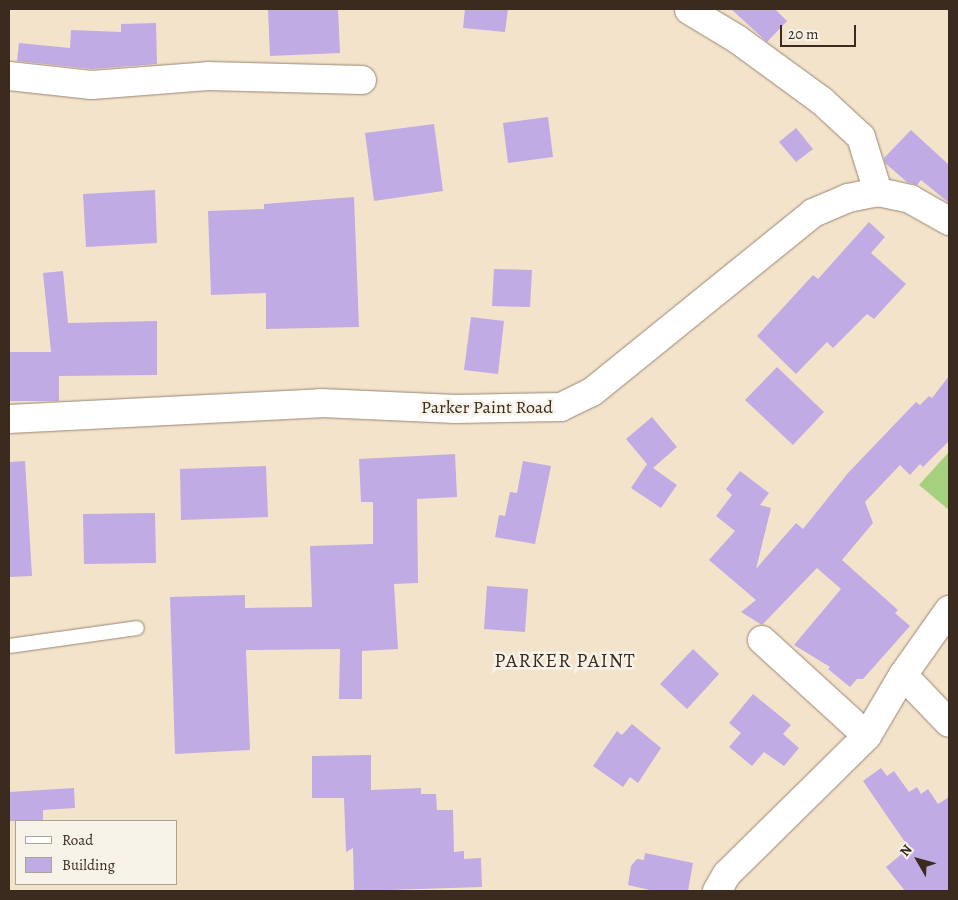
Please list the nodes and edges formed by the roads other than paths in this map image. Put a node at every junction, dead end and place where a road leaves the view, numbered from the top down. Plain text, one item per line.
1 (689, 10) dead end
2 (9, 76) edge
3 (362, 80) dead end
4 (878, 192) junction
5 (949, 221) edge
6 (9, 419) edge
7 (949, 610) edge
8 (137, 628) dead end
9 (762, 640) dead end
10 (9, 646) edge
11 (903, 675) junction
12 (949, 722) edge
13 (867, 736) junction
14 (717, 891) edge

1 - 4 street
2 - 3 street
4 - 5 street, Parker Paint Road
4 - 6 street, Parker Paint Road
7 - 11 street
8 - 10 lane
9 - 13 street
11 - 12 street
11 - 13 street
13 - 14 street

